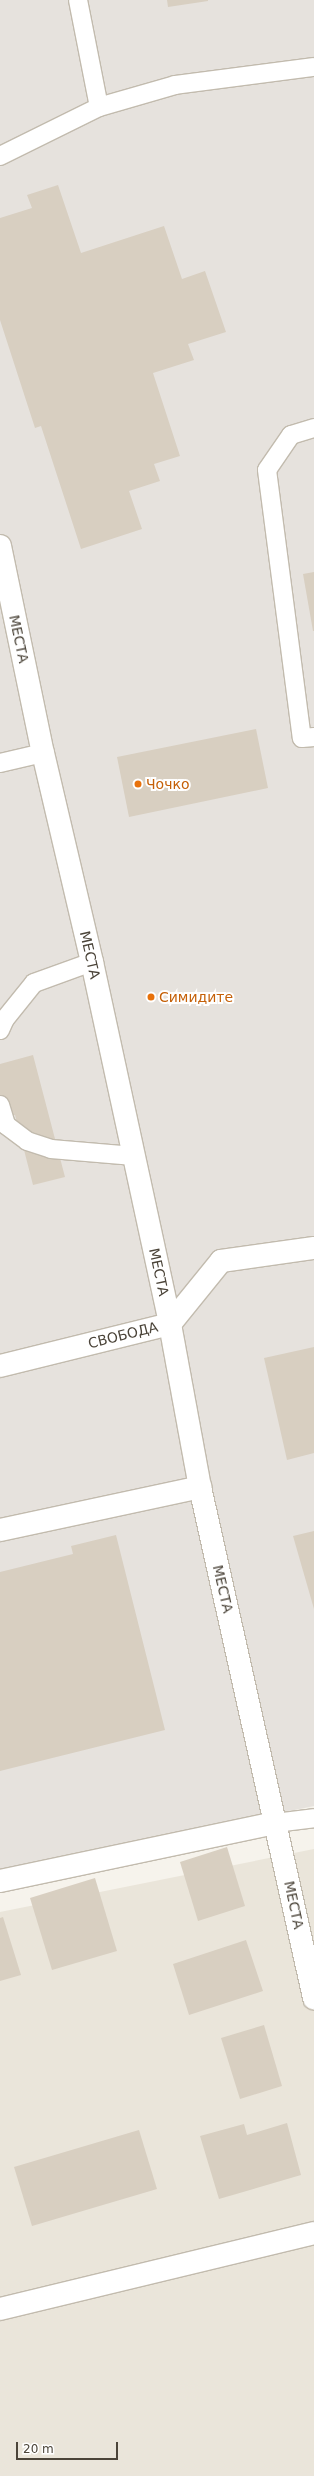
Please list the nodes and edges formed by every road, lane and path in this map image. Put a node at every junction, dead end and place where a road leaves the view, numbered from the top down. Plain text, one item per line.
1 (78, 0) edge
2 (314, 67) edge
3 (99, 107) junction
4 (0, 156) edge
5 (314, 428) edge
6 (0, 546) edge
7 (314, 737) edge
8 (44, 753) junction
9 (0, 763) edge
10 (92, 962) junction
11 (0, 1030) edge
12 (0, 1105) edge
13 (134, 1156) junction
14 (314, 1248) edge
15 (170, 1324) junction
16 (0, 1366) edge
17 (200, 1487) junction
18 (0, 1530) edge
19 (314, 1818) edge
20 (275, 1823) junction
21 (0, 1881) edge
22 (314, 1998) edge
23 (314, 2233) edge
24 (0, 2308) edge

1 - 3 lane
2 - 3 lane
3 - 4 lane
5 - 7 lane
6 - 8 street, МЕСТА
8 - 9 lane
8 - 10 street, МЕСТА
10 - 11 lane
10 - 13 street, МЕСТА
12 - 13 lane
13 - 15 street, МЕСТА
14 - 15 street, СВОБОДА
15 - 16 street, СВОБОДА
15 - 17 street, МЕСТА
17 - 18 street
17 - 20 street, МЕСТА
19 - 20 lane
20 - 21 street
20 - 22 street, МЕСТА
23 - 24 street

